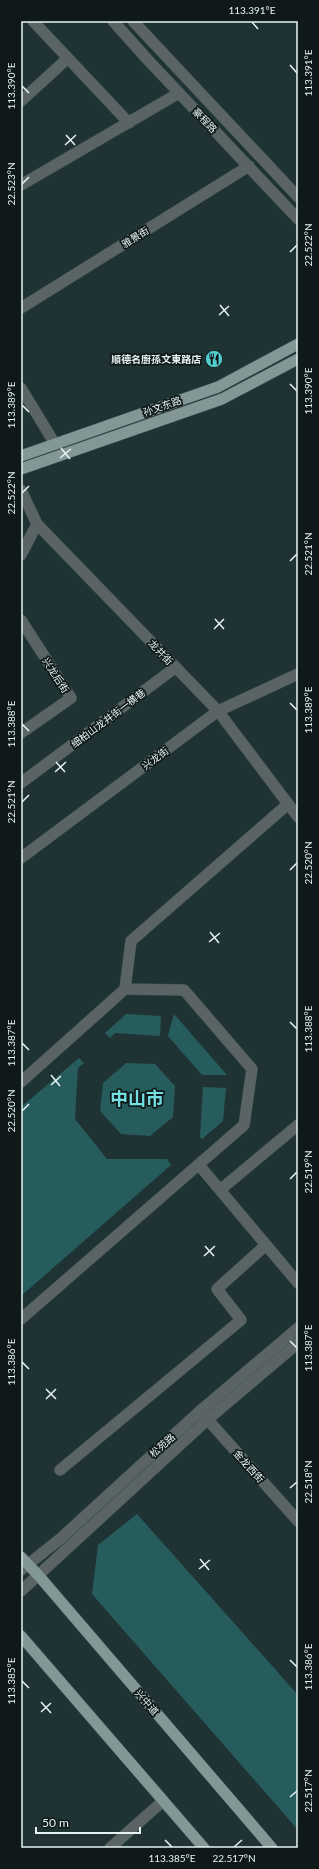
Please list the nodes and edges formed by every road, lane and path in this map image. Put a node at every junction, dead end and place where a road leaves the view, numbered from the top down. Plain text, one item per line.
1 (33, 21) edge
2 (114, 21) edge
3 (133, 21) edge
4 (68, 58) junction
5 (179, 93) junction
6 (21, 101) edge
7 (129, 123) junction
8 (249, 166) junction
9 (21, 185) edge
10 (298, 197) edge
11 (298, 219) edge
12 (21, 308) edge
13 (298, 344) edge
14 (298, 360) edge
15 (21, 388) edge
16 (55, 444) junction
17 (21, 456) edge
18 (21, 469) edge
19 (21, 490) edge
20 (37, 524) junction
21 (21, 555) edge
22 (21, 620) edge
23 (176, 667) junction
24 (298, 674) edge
25 (218, 711) junction
26 (21, 733) edge
27 (21, 783) edge
28 (288, 804) junction
29 (298, 817) edge
30 (22, 854) edge
31 (125, 990) junction
32 (21, 1082) edge
33 (298, 1125) edge
34 (199, 1165) junction
35 (220, 1190) junction
36 (266, 1245) junction
37 (298, 1283) edge
38 (21, 1319) edge
39 (298, 1328) edge
40 (298, 1343) edge
41 (200, 1411) junction
42 (207, 1420) junction
43 (60, 1470) dead end
44 (298, 1522) edge
45 (23, 1564) edge
46 (39, 1576) junction
47 (21, 1591) edge
48 (21, 1636) edge
49 (163, 1800) junction
50 (110, 1848) edge
51 (204, 1848) edge
52 (272, 1848) edge

1 - 4 street
2 - 5 street, 豪程路
3 - 10 street, 豪程路
4 - 6 street
4 - 7 street
5 - 7 street
5 - 8 street, 豪程路
7 - 9 street
8 - 11 street, 豪程路
8 - 12 street, 雅景街
13 - 16 main road, 孙文东路
14 - 18 main road, 孙文东路
15 - 16 street
16 - 17 main road, 孙文东路
19 - 20 street, 龙井街
20 - 21 street
20 - 23 street, 龙井街
22 - 26 street, 兴龙后街
23 - 25 street, 龙井街
23 - 27 street, 细柏山龙井街一横巷
24 - 25 street, 兴龙街
25 - 28 street, 龙井街
25 - 30 street, 兴龙街
28 - 29 street, 龙井街
28 - 31 street
31 - 32 street
31 - 34 street
33 - 35 street
34 - 35 street
34 - 38 street
35 - 36 street
36 - 37 street
36 - 43 street
39 - 41 street, 松苑路
40 - 42 street, 松苑路
41 - 42 street, 金龙西街
41 - 45 street, 松苑路
42 - 44 street, 金龙西街
42 - 46 street, 松苑路
45 - 46 main road, 兴中道
46 - 47 street, 松苑路
46 - 52 main road, 兴中道
48 - 49 main road
49 - 50 street
49 - 51 main road

